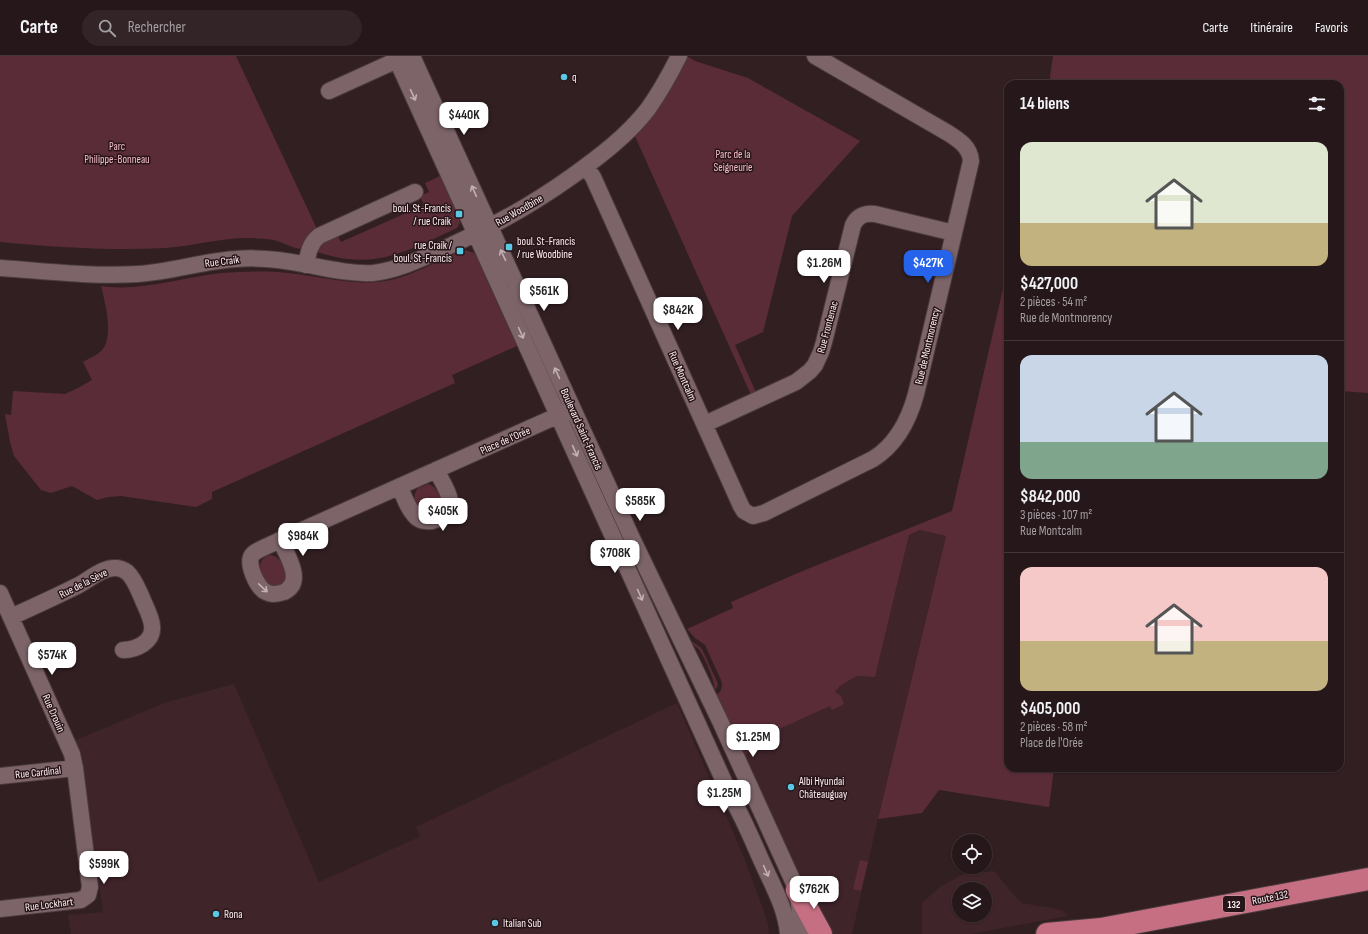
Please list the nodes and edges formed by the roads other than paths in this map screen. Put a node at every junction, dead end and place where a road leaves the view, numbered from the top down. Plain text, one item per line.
1 (412, 56) edge
2 (815, 56) edge
3 (399, 57) edge
4 (676, 57) edge
5 (329, 91) dead end
6 (586, 167) junction
7 (414, 192) dead end
8 (483, 230) junction
9 (954, 233) junction
10 (306, 264) junction
11 (0, 268) edge
12 (566, 412) junction
13 (705, 424) junction
14 (436, 470) junction
15 (400, 487) junction
16 (753, 516) joint
17 (280, 540) dead end
18 (0, 593) edge
19 (11, 617) junction
20 (123, 650) dead end
21 (75, 768) junction
22 (0, 776) edge
23 (1368, 879) edge
24 (797, 890) junction
25 (0, 909) edge
26 (1094, 932) edge
27 (788, 934) edge
28 (803, 934) edge
29 (821, 934) edge
30 (1047, 934) edge

8 -> 1 street, Boulevard Saint-Francis
2 - 9 street, Rue de Montmorency
3 - 5 street
3 -> 8 street, Boulevard Saint-Francis
4 - 6 street, Rue Woodbine
6 - 8 street, Rue Woodbine
6 - 13 street, Rue Montcalm
7 - 10 street
8 - 10 street, Rue Woodbine
8 - 12 street, Boulevard Saint-Francis
9 - 13 street, Rue Frontenac
9 - 16 street, Rue de Montmorency
10 - 11 street, Rue Craik
12 - 14 street, Place de l'Orée
12 - 24 street, Boulevard Saint-Francis
12 -> 27 street, Boulevard Saint-Francis
13 - 16 street, Rue Montcalm
14 - 15 street, Place de l'Orée
14 - 15 street
15 - 17 street, Place de l'Orée
18 - 19 street, Rue Drouin
19 - 20 street, Rue de la Sève
19 - 21 street, Rue Drouin
21 - 22 street, Rue Cardinal
21 - 25 street, Rue Lockhart
23 - 26 highway, Route 132 / 132
24 - 28 street, Boulevard Saint-Francis
24 - 29 highway
26 - 30 highway, 132

